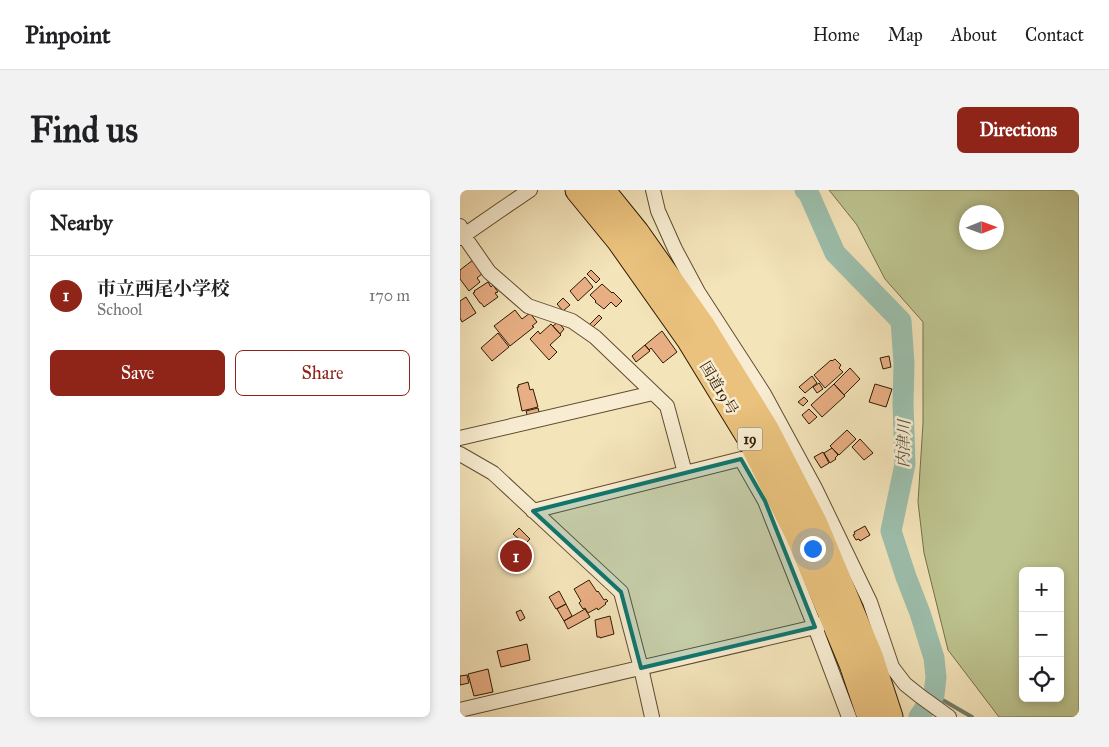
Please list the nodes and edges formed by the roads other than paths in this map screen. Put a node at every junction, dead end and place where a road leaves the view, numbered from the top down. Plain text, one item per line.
1 (530, 190) edge
2 (578, 190) edge
3 (602, 190) edge
4 (653, 190) edge
5 (513, 196) edge
6 (461, 233) edge
7 (653, 393) junction
8 (460, 438) edge
9 (460, 454) edge
10 (686, 473) junction
11 (533, 511) junction
12 (819, 625) junction
13 (641, 668) junction
14 (460, 710) edge
15 (943, 714) edge
16 (652, 717) edge
17 (849, 717) edge
18 (870, 717) edge
19 (890, 717) edge

1 - 5 street
2 - 18 highway, 国道19号 / 19
3 - 19 highway, 国道19号 / 19
4 - 15 street
5 - 6 street
6 - 7 street
7 - 8 street
7 - 10 street
9 - 11 street
10 - 11 street
10 - 12 street
11 - 13 street
12 - 13 street
12 - 17 street
13 - 14 street
13 - 16 street

